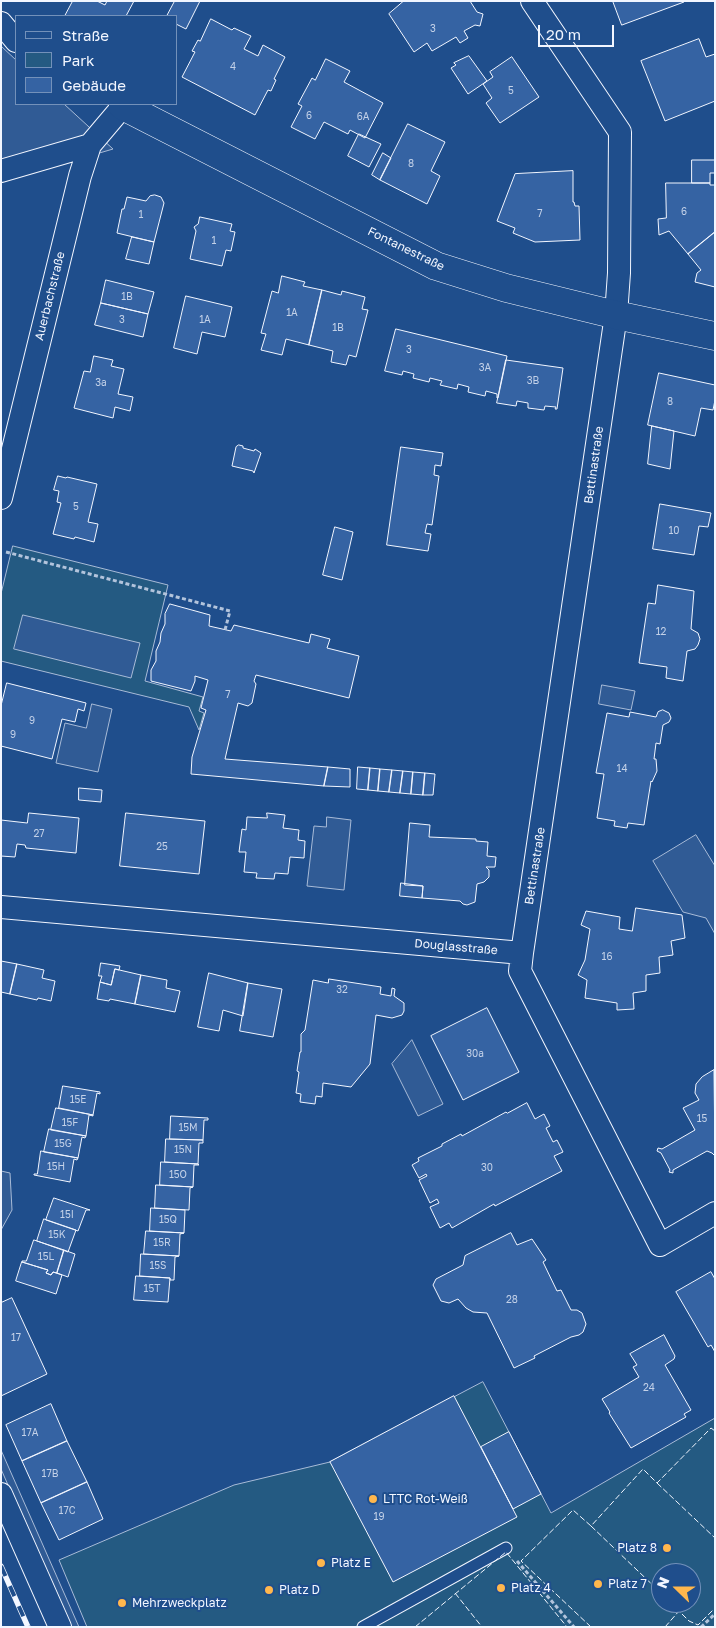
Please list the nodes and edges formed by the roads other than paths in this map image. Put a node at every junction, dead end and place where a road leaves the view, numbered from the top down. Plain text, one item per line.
1 (532, 1) edge
2 (1, 23) edge
3 (15, 39) edge
4 (121, 105) edge
5 (90, 145) junction
6 (1, 171) edge
7 (616, 314) junction
8 (715, 336) edge
9 (1, 498) edge
10 (1, 907) edge
11 (522, 953) junction
12 (715, 1213) edge
13 (1, 1494) edge
14 (506, 1548) road end
15 (60, 1627) edge
16 (363, 1627) edge

1 - 7 street, Bettinastraße
2 - 3 street
4 - 5 street, Auerbachstraße
4 - 7 street, Fontanestraße
5 - 6 street
5 - 9 street, Auerbachstraße
7 - 8 street, Fontanestraße
7 - 11 street, Bettinastraße
10 - 11 street, Douglasstraße
11 - 12 street
13 - 15 street
14 - 16 lane

